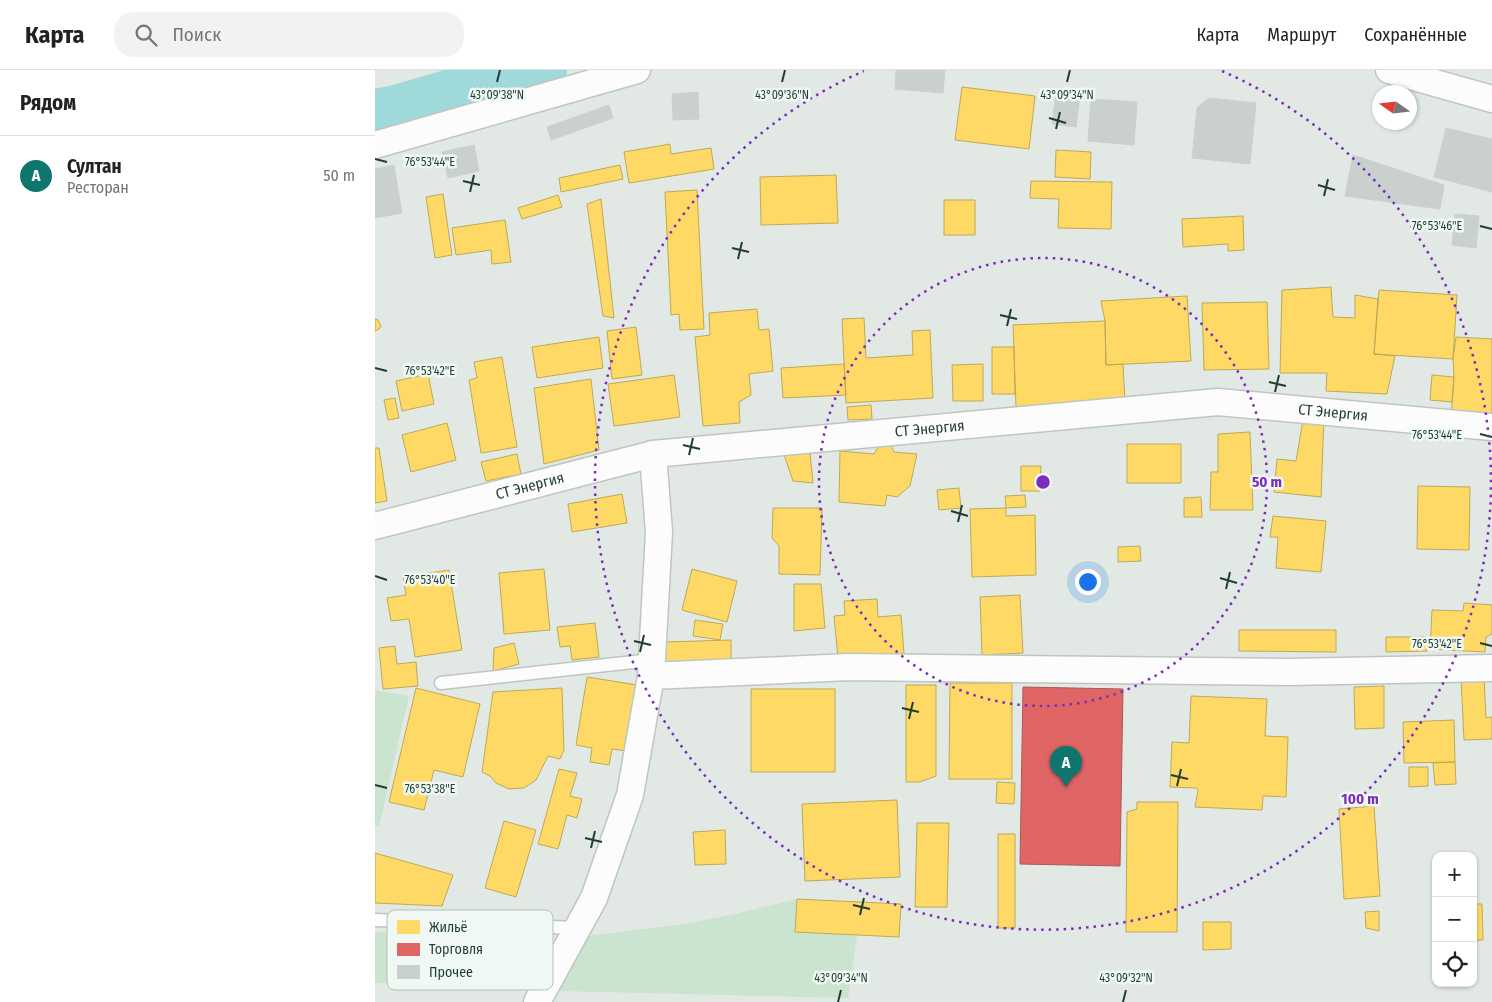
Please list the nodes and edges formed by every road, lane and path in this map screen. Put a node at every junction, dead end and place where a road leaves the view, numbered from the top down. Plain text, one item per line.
1 (637, 70) edge
2 (1389, 70) edge
3 (1492, 99) edge
4 (375, 145) edge
5 (1492, 427) edge
6 (653, 454) junction
7 (375, 526) edge
8 (652, 668) junction
9 (1492, 668) edge
10 (441, 683) dead end
11 (553, 927) edge
12 (577, 928) junction
13 (553, 972) edge
14 (543, 990) edge
15 (537, 1002) edge

1 - 4 street
2 - 3 street
5 - 6 street, СТ Энергия
6 - 7 street, СТ Энергия
6 - 8 street
8 - 9 street
8 - 10 lane
8 - 12 street
11 - 12 lane
12 - 13 street
14 - 15 street

